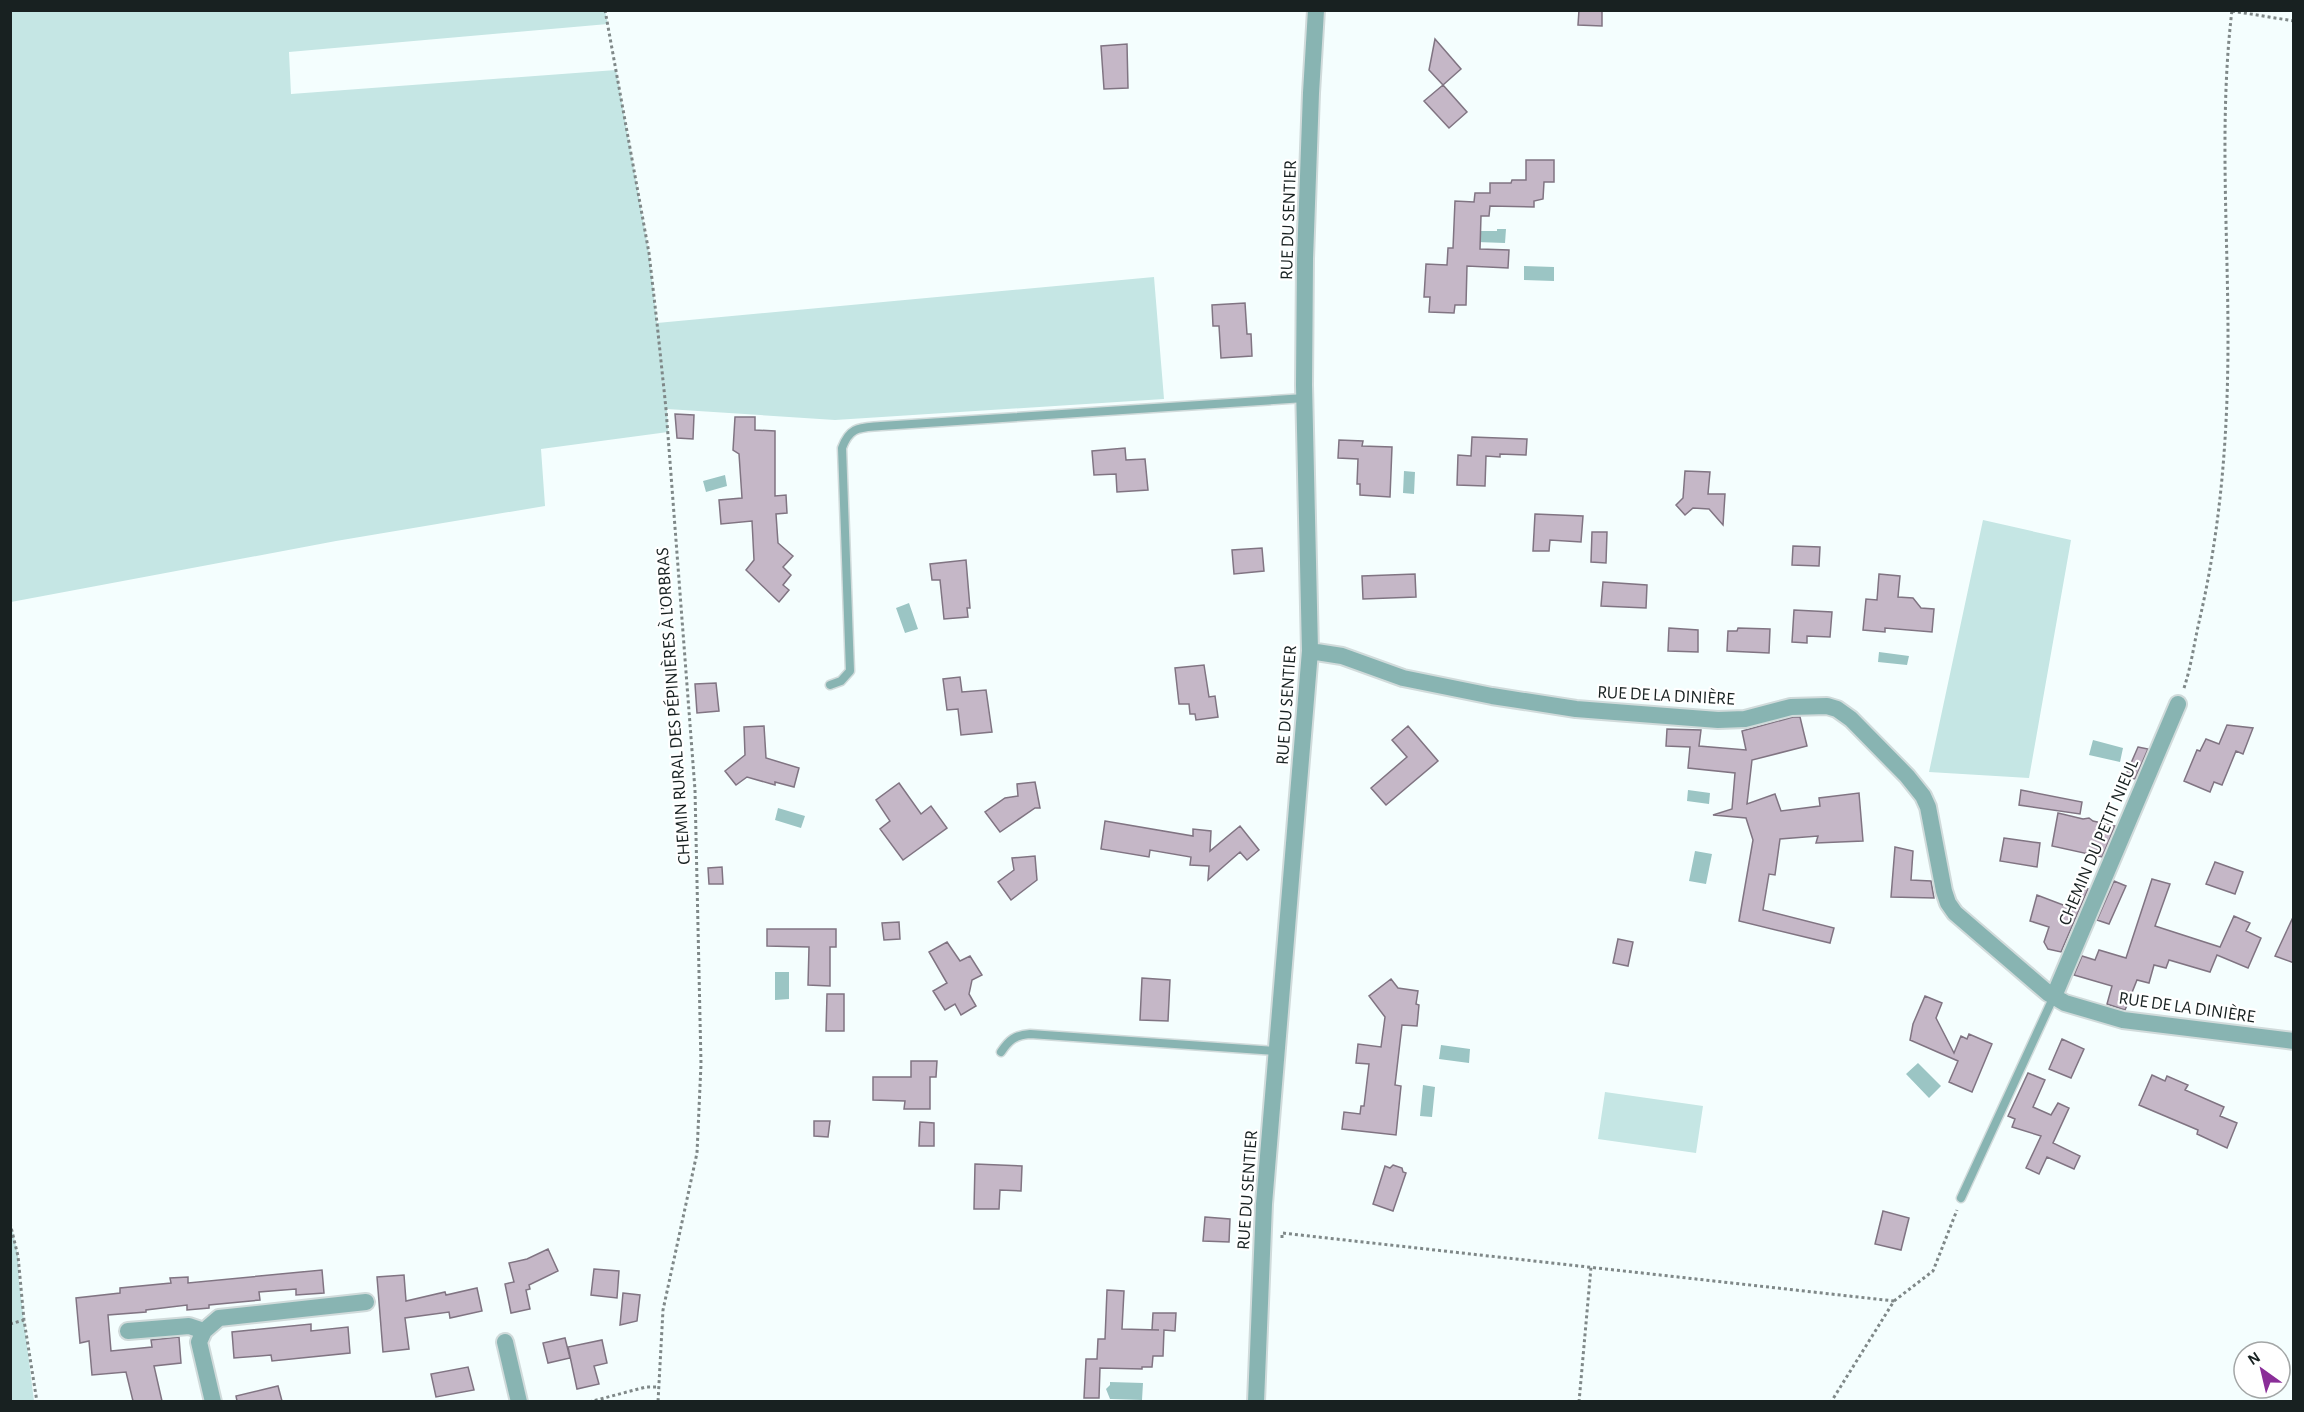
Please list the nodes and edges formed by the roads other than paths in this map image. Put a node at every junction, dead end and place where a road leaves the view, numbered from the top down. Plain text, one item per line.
1 (1316, 10) edge
2 (1305, 398) junction
3 (1310, 651) junction
4 (830, 685) dead end
5 (2178, 704) road end
6 (2054, 996) junction
7 (2294, 1041) edge
8 (1277, 1051) junction
9 (1001, 1052) dead end
10 (1962, 1198) road end
11 (366, 1302) dead end
12 (128, 1331) dead end
13 (204, 1331) junction
14 (505, 1342) dead end
15 (213, 1401) edge
16 (519, 1401) edge
17 (1256, 1401) edge

1 - 2 street, RUE DU SENTIER
2 - 3 street, RUE DU SENTIER
2 - 4 lane
3 - 6 street, RUE DE LA DINIÈRE
3 - 8 street, RUE DU SENTIER
5 - 6 street, CHEMIN DU PETIT NIEUL
6 - 7 street, RUE DE LA DINIÈRE
6 - 10 lane
8 - 9 lane
8 - 17 street, RUE DU SENTIER
11 - 13 street
12 - 13 street
13 - 15 street
14 - 16 street

